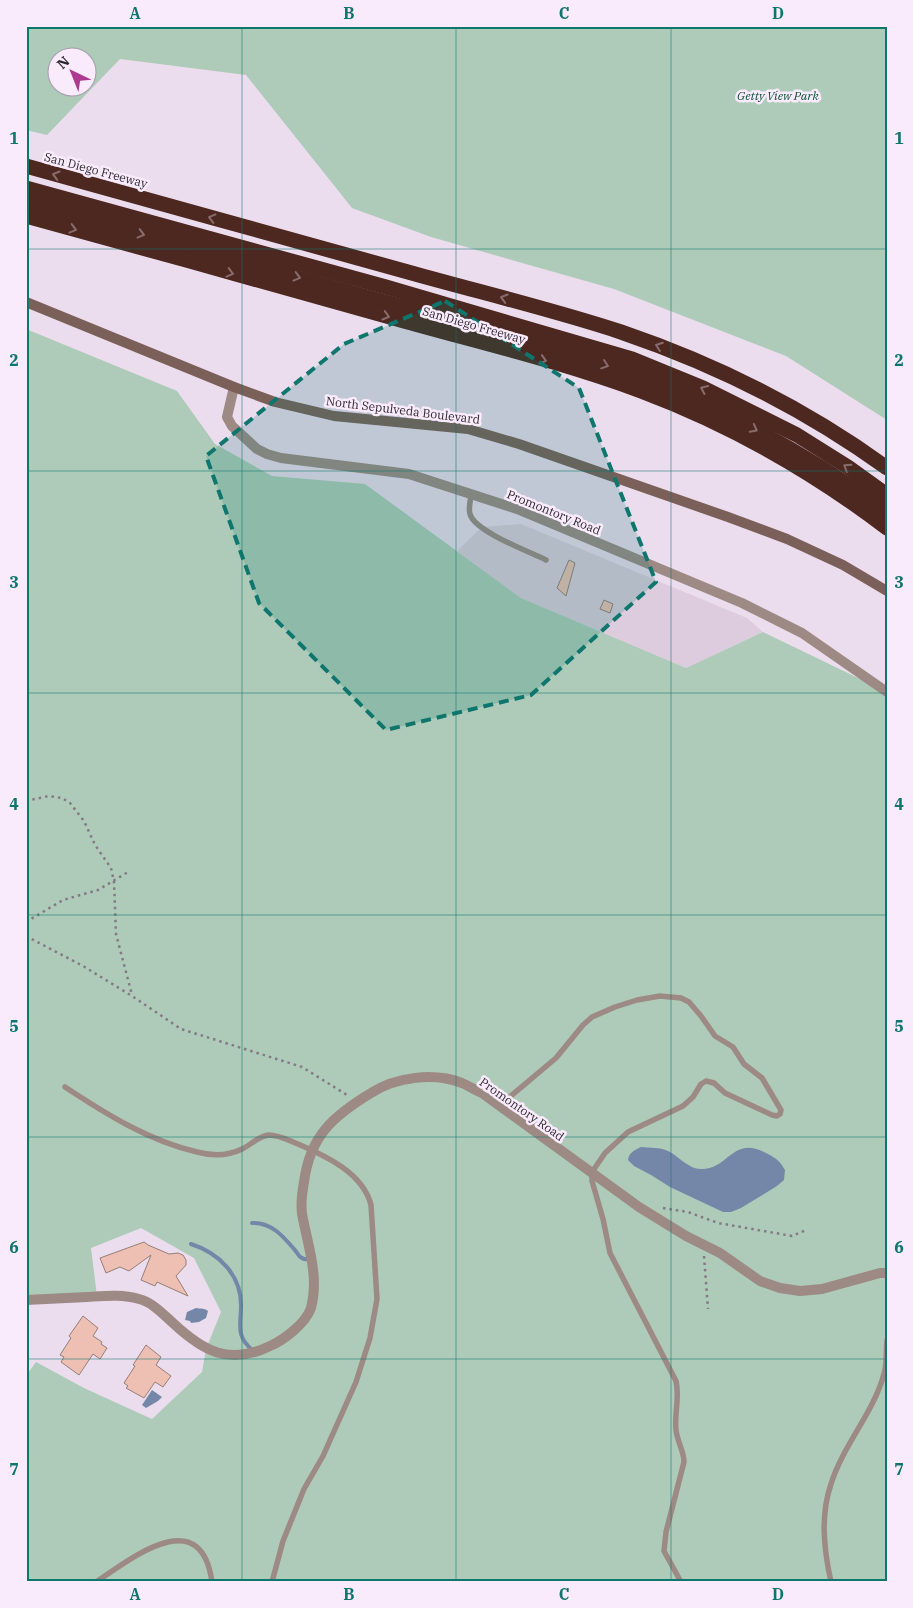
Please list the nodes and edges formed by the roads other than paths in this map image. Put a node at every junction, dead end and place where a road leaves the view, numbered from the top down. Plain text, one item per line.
1 (26, 166) edge
2 (26, 188) edge
3 (26, 202) edge
4 (26, 216) edge
5 (26, 302) edge
6 (234, 387) junction
7 (887, 468) edge
8 (471, 494) junction
9 (887, 495) edge
10 (887, 511) edge
11 (887, 528) edge
12 (546, 560) dead end
13 (887, 591) edge
14 (887, 692) edge
15 (65, 1087) dead end
16 (499, 1106) junction
17 (311, 1150) junction
18 (592, 1172) junction
19 (887, 1273) edge
20 (26, 1300) edge
21 (887, 1340) edge
22 (96, 1582) edge
23 (212, 1582) edge
24 (272, 1582) edge
25 (681, 1582) edge
26 (831, 1582) edge

7 -> 1 highway, San Diego Freeway
9 -> 2 highway
3 -> 10 highway
4 -> 11 highway, San Diego Freeway
5 - 6 main road, North Sepulveda Boulevard
6 - 8 street, Promontory Road
6 - 13 main road, North Sepulveda Boulevard
8 - 12 lane
8 - 14 street, Promontory Road
15 - 17 lane
16 - 17 street, Promontory Road
16 - 18 street, Promontory Road
16 - 18 lane
17 - 20 street, Promontory Road
17 - 24 lane
18 - 19 street, Promontory Road
18 - 25 lane
21 - 26 lane
22 - 23 lane

